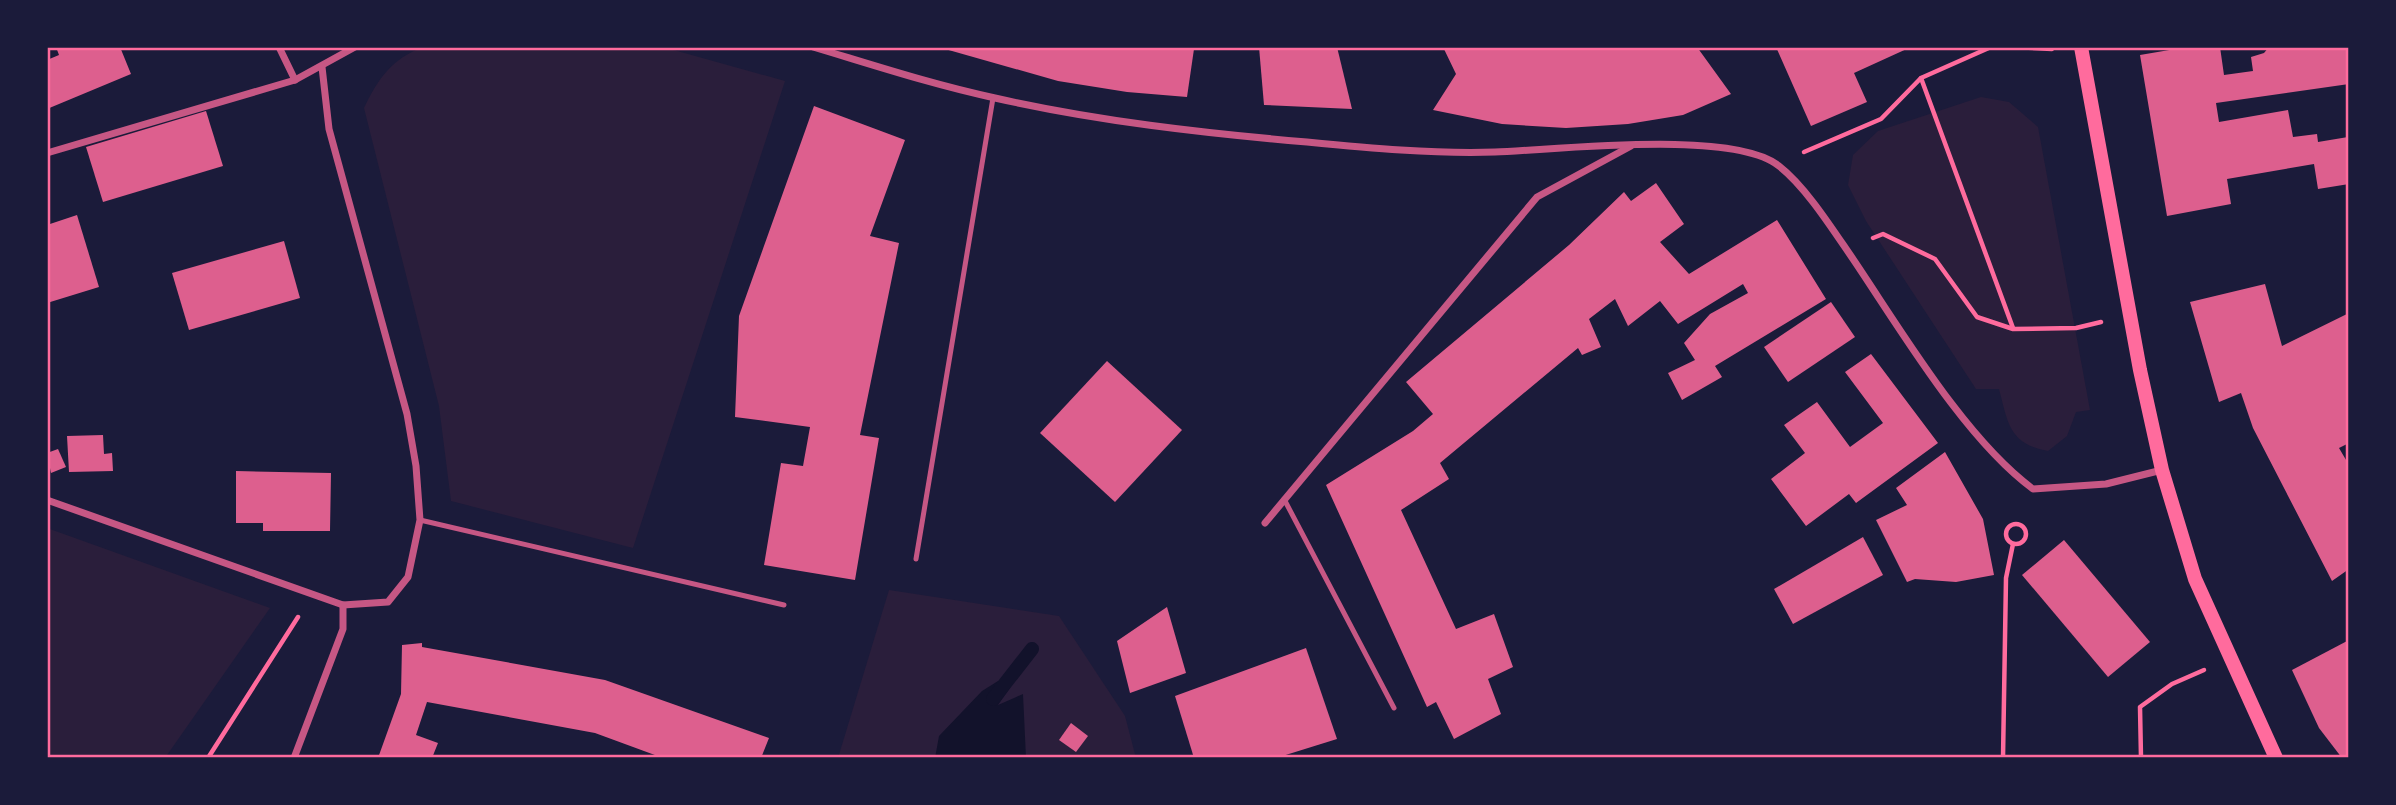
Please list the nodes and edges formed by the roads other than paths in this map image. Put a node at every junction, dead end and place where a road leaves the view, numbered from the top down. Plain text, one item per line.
1 (279, 47) edge
2 (355, 47) edge
3 (813, 47) edge
4 (2081, 49) edge
5 (322, 67) junction
6 (295, 80) junction
7 (993, 98) junction
8 (1635, 144) junction
9 (47, 153) edge
10 (2162, 470) junction
11 (1284, 499) junction
12 (47, 500) edge
13 (420, 520) junction
14 (1265, 523) dead end
15 (916, 559) dead end
16 (344, 605) junction
17 (783, 605) dead end
18 (1394, 708) dead end
19 (294, 758) edge
20 (2276, 758) edge

1 - 6 street
2 - 5 street
3 - 7 street
4 - 10 main road
5 - 6 street
5 - 13 street
6 - 9 street
7 - 8 street
7 - 15 lane
8 - 10 street
8 - 11 street
10 - 20 main road
11 - 14 street
11 - 18 lane
12 - 16 street
13 - 16 street
13 - 17 lane
16 - 19 street

